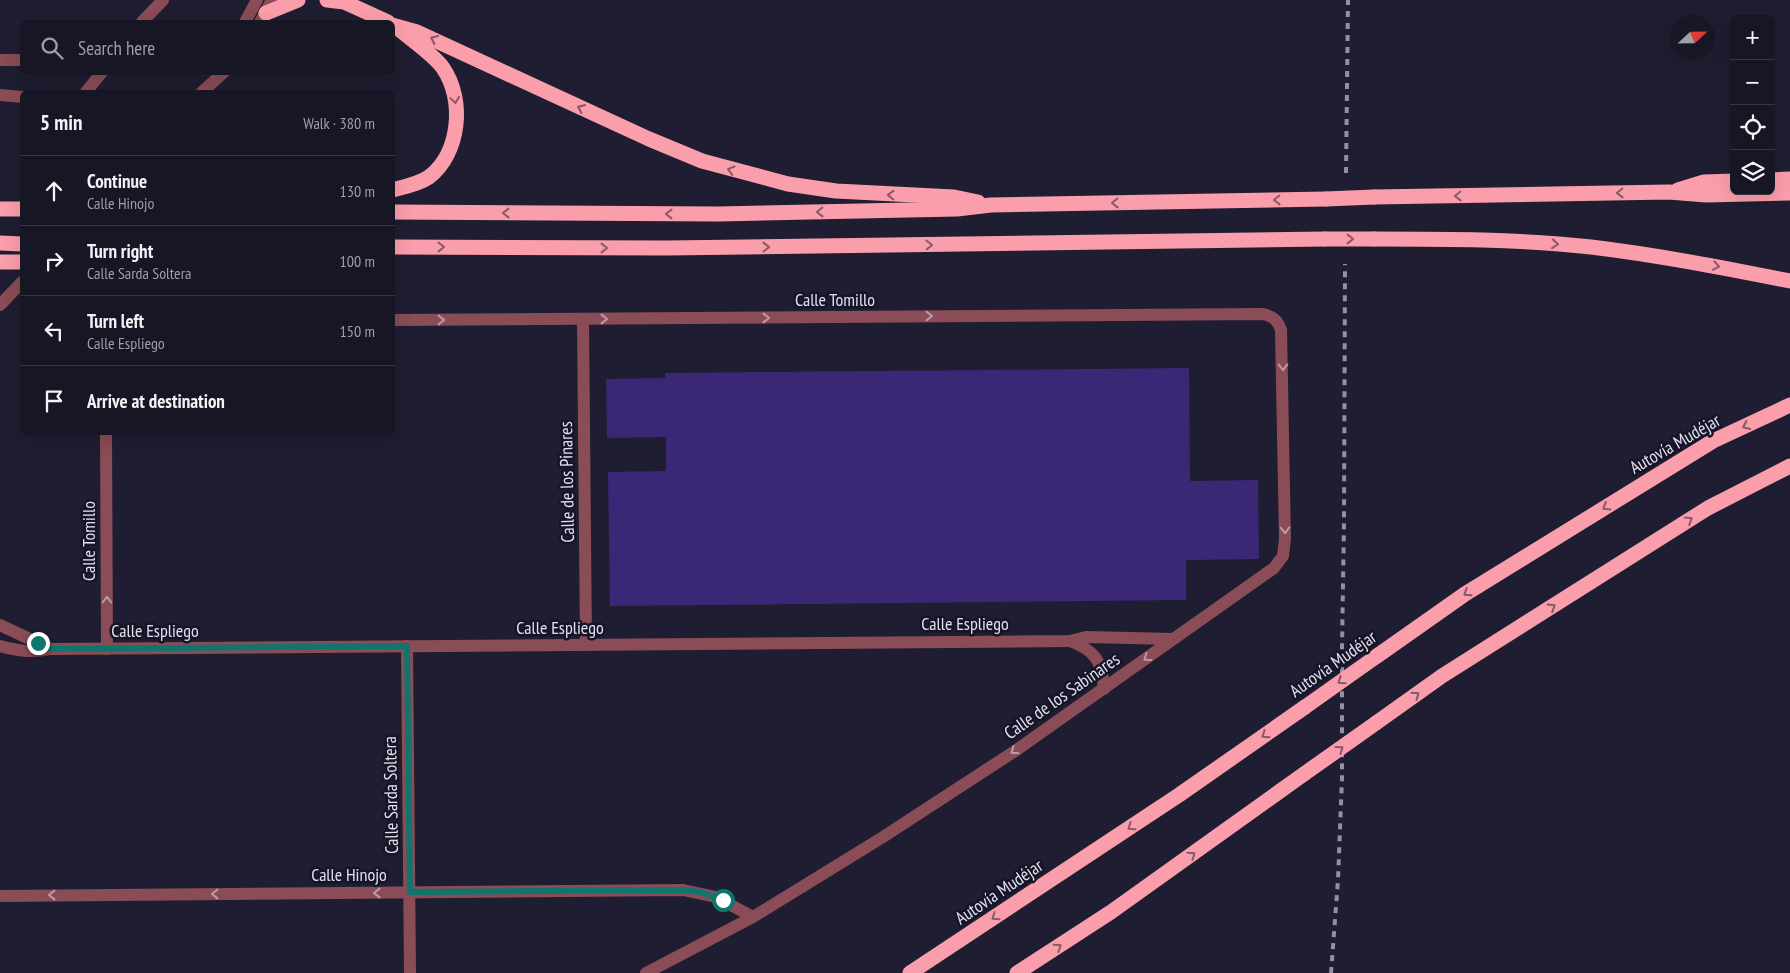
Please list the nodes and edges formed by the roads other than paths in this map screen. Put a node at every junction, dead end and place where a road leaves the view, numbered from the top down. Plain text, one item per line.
1 (163, 0) edge
2 (258, 0) edge
3 (298, 0) edge
4 (327, 0) edge
5 (344, 1) edge
6 (266, 12) edge
7 (144, 20) edge
8 (246, 20) edge
9 (384, 20) edge
10 (395, 26) edge
11 (395, 27) edge
12 (0, 60) edge
13 (20, 60) edge
14 (100, 75) edge
15 (213, 75) edge
16 (221, 75) edge
17 (205, 89) edge
18 (88, 90) edge
19 (0, 95) edge
20 (20, 97) edge
21 (1790, 179) edge
22 (1775, 180) edge
23 (1730, 181) edge
24 (395, 189) edge
25 (1669, 192) junction
26 (1790, 193) edge
27 (991, 205) junction
28 (0, 209) edge
29 (20, 209) edge
30 (395, 212) edge
31 (0, 243) edge
32 (20, 244) edge
33 (395, 247) edge
34 (0, 262) edge
35 (20, 262) edge
36 (1790, 281) edge
37 (20, 284) edge
38 (1, 304) edge
39 (583, 319) junction
40 (395, 320) edge
41 (1276, 320) joint
42 (1790, 405) edge
43 (106, 435) edge
44 (1790, 466) edge
45 (0, 625) edge
46 (1173, 639) junction
47 (1070, 641) junction
48 (586, 645) junction
49 (0, 646) edge
50 (407, 646) junction
51 (51, 649) junction
52 (107, 649) junction
53 (1104, 689) junction
54 (410, 892) junction
55 (0, 896) edge
56 (752, 917) junction
57 (410, 973) edge
58 (646, 973) edge
59 (910, 973) edge
60 (1017, 973) edge

1 - 7 street
2 - 8 street
3 - 6 highway
4 - 5 highway
5 - 9 highway
27 -> 10 highway
11 -> 24 highway
12 - 13 street
14 - 18 street
15 - 17 street
16 - 17 street
19 - 20 street
21 - 22 highway
23 - 25 highway
25 - 26 highway
25 -> 27 highway, bridge
27 -> 30 highway
28 - 29 highway
31 - 32 highway
33 -> 36 highway, bridge
34 - 35 highway
37 - 38 street
40 -> 39 street, Calle Tomillo
39 -> 41 street, Calle Tomillo
39 - 48 street, Calle de los Pinares
41 -> 46 street, Calle de los Sabinares
42 -> 59 highway, Autovía Mudéjar, bridge
52 -> 43 street, Calle Tomillo
60 -> 44 highway, bridge
45 - 51 street, Calle Espliego
46 - 47 street, Calle Espliego
46 -> 53 street, Calle de los Sabinares
47 - 48 street, Calle Espliego
47 - 53 street, Calle Espliego
48 - 50 street, Calle Espliego
49 - 51 street, Calle Espliego
50 - 52 street, Calle Espliego
50 - 54 street, Calle Sarda Soltera
51 - 52 street, Calle Espliego
53 -> 56 street, Calle de los Sabinares
54 -> 55 street, Calle Hinojo
54 - 56 street, Calle Hinojo
54 - 57 street, Calle Sarda Soltera
56 - 58 street, Calle de los Sabinares

